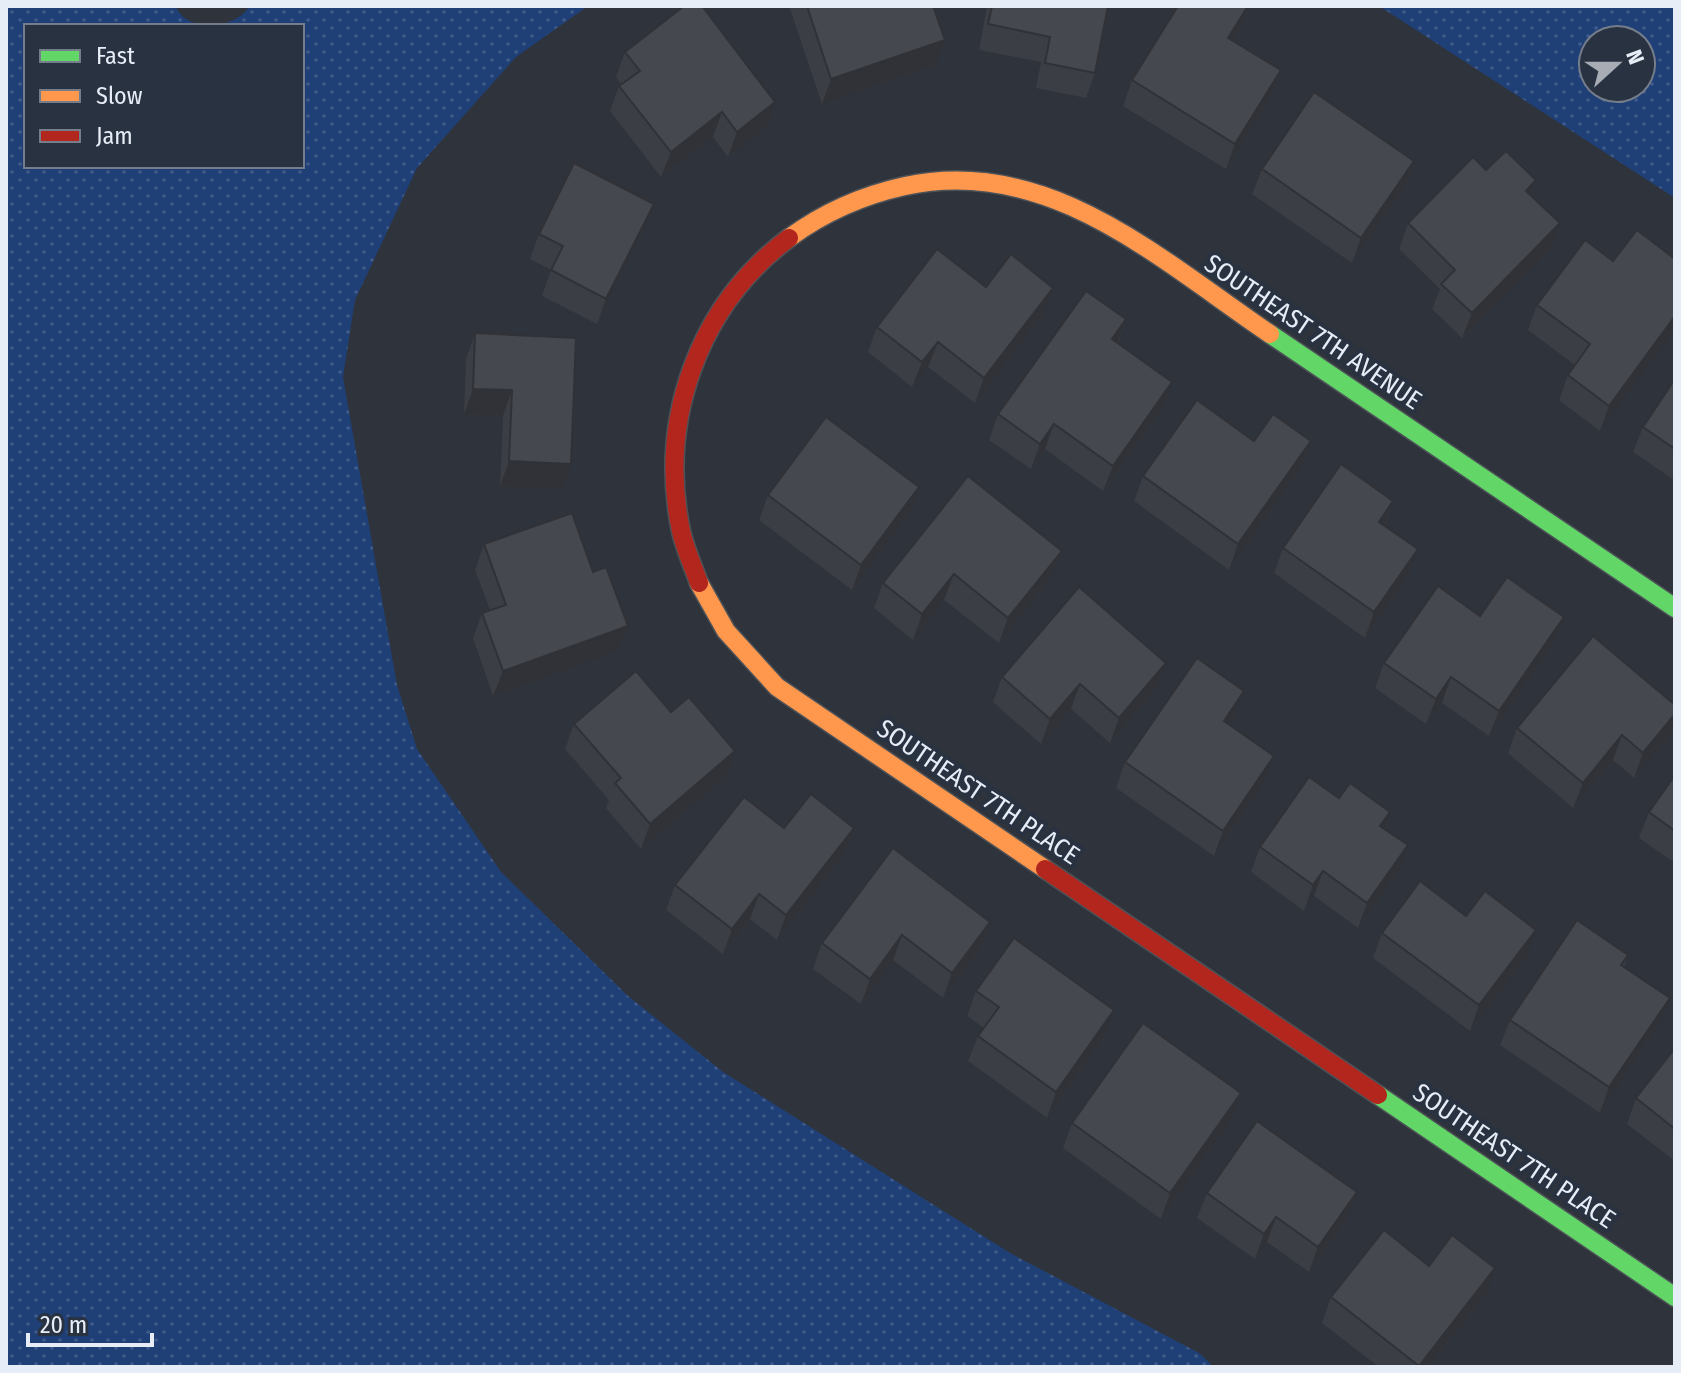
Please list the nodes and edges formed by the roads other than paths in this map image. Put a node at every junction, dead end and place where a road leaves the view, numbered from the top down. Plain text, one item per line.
1 (893, 187) joint
2 (1675, 608) edge
3 (1675, 1297) edge

1 - 2 street, SOUTHEAST 7TH AVENUE
1 - 3 street, SOUTHEAST 7TH PLACE

